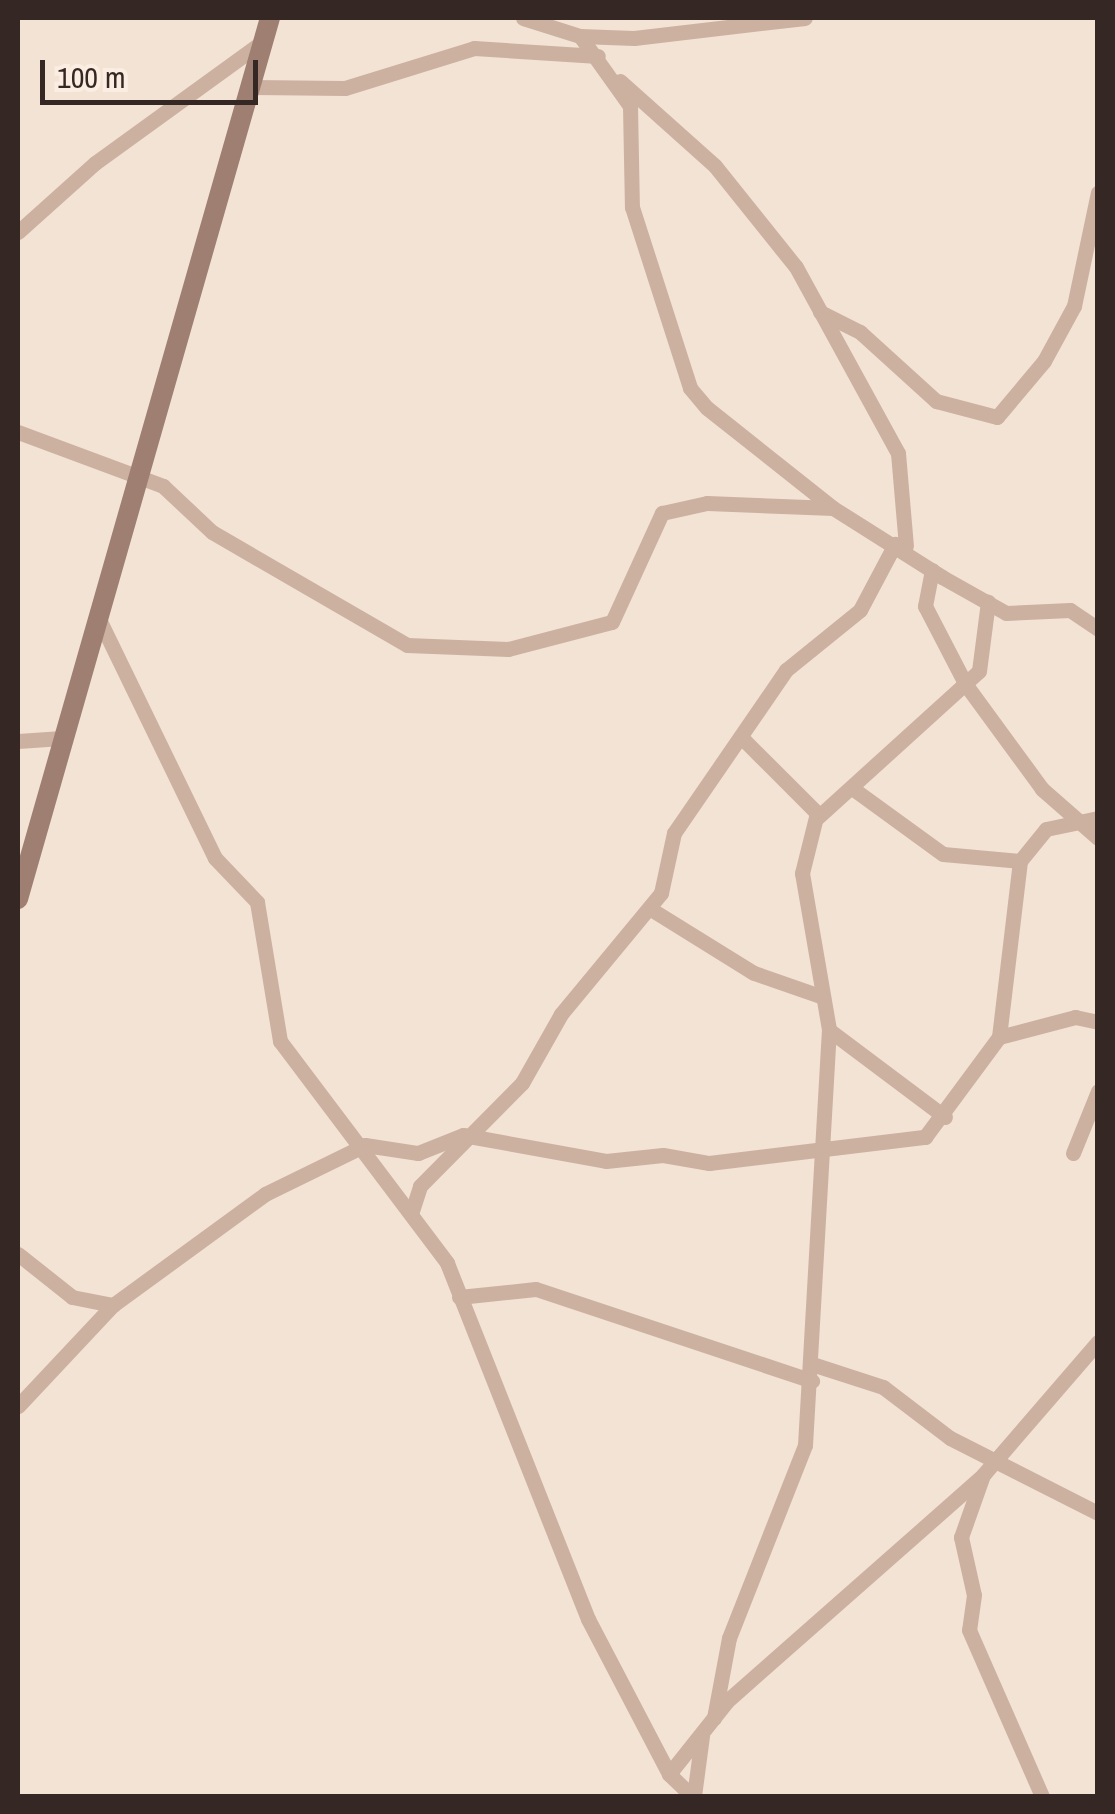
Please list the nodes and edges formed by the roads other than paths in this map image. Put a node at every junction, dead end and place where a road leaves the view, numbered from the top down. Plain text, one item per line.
1 (270, 18) edge
2 (523, 18) edge
3 (805, 18) edge
4 (560, 23) edge
5 (580, 36) junction
6 (258, 45) junction
7 (598, 56) junction
8 (616, 78) junction
9 (248, 87) junction
10 (1098, 192) edge
11 (19, 226) edge
12 (820, 312) junction
13 (18, 432) edge
14 (140, 474) junction
15 (834, 508) junction
16 (900, 545) junction
17 (932, 570) junction
18 (988, 602) junction
19 (97, 616) junction
20 (1098, 628) edge
21 (966, 684) junction
22 (62, 738) junction
23 (18, 741) edge
24 (745, 741) junction
25 (852, 788) junction
26 (818, 816) junction
27 (1098, 818) edge
28 (1073, 819) junction
29 (1098, 838) edge
30 (1020, 861) junction
31 (18, 899) edge
32 (649, 908) junction
33 (820, 996) junction
34 (1098, 1022) edge
35 (829, 1030) junction
36 (999, 1037) junction
37 (1098, 1091) edge
38 (946, 1117) junction
39 (463, 1136) junction
40 (366, 1144) junction
41 (821, 1153) junction
42 (1073, 1154) dead end
43 (412, 1211) junction
44 (18, 1254) edge
45 (459, 1296) junction
46 (113, 1305) junction
47 (1098, 1342) edge
48 (812, 1373) junction
49 (18, 1406) edge
50 (995, 1460) junction
51 (983, 1475) junction
52 (1098, 1513) edge
53 (714, 1718) junction
54 (702, 1736) junction
55 (669, 1774) junction
56 (693, 1796) edge
57 (1042, 1796) edge

1 - 6 street
2 - 4 street
3 - 5 street
4 - 5 street
5 - 7 street
6 - 9 street
6 - 11 street
7 - 8 street
7 - 9 street
8 - 12 street
8 - 15 street
9 - 14 street
10 - 12 street
12 - 16 street
13 - 14 street
14 - 15 street
14 - 19 street
15 - 16 street
16 - 17 street
16 - 24 street
17 - 18 street
17 - 21 street
18 - 20 street
18 - 21 street
19 - 22 street
19 - 40 street
21 - 25 street
21 - 28 street
22 - 23 street
22 - 31 street
24 - 26 street
24 - 32 street
25 - 26 street
25 - 30 street
26 - 33 street
27 - 28 street
28 - 29 street
28 - 30 street
30 - 36 street
32 - 33 street
32 - 39 street
33 - 35 street
34 - 36 street
35 - 38 street
35 - 41 street
36 - 38 street
37 - 42 street
38 - 41 street
39 - 40 street
39 - 41 street
39 - 43 street
40 - 43 street
40 - 46 street
41 - 48 street
43 - 45 street
44 - 46 street
45 - 48 street
45 - 55 street
46 - 49 street
47 - 50 street
48 - 50 street
48 - 53 street
50 - 51 street
50 - 52 street
51 - 53 street
51 - 57 street
53 - 54 street
54 - 55 street
54 - 56 street
55 - 56 street

